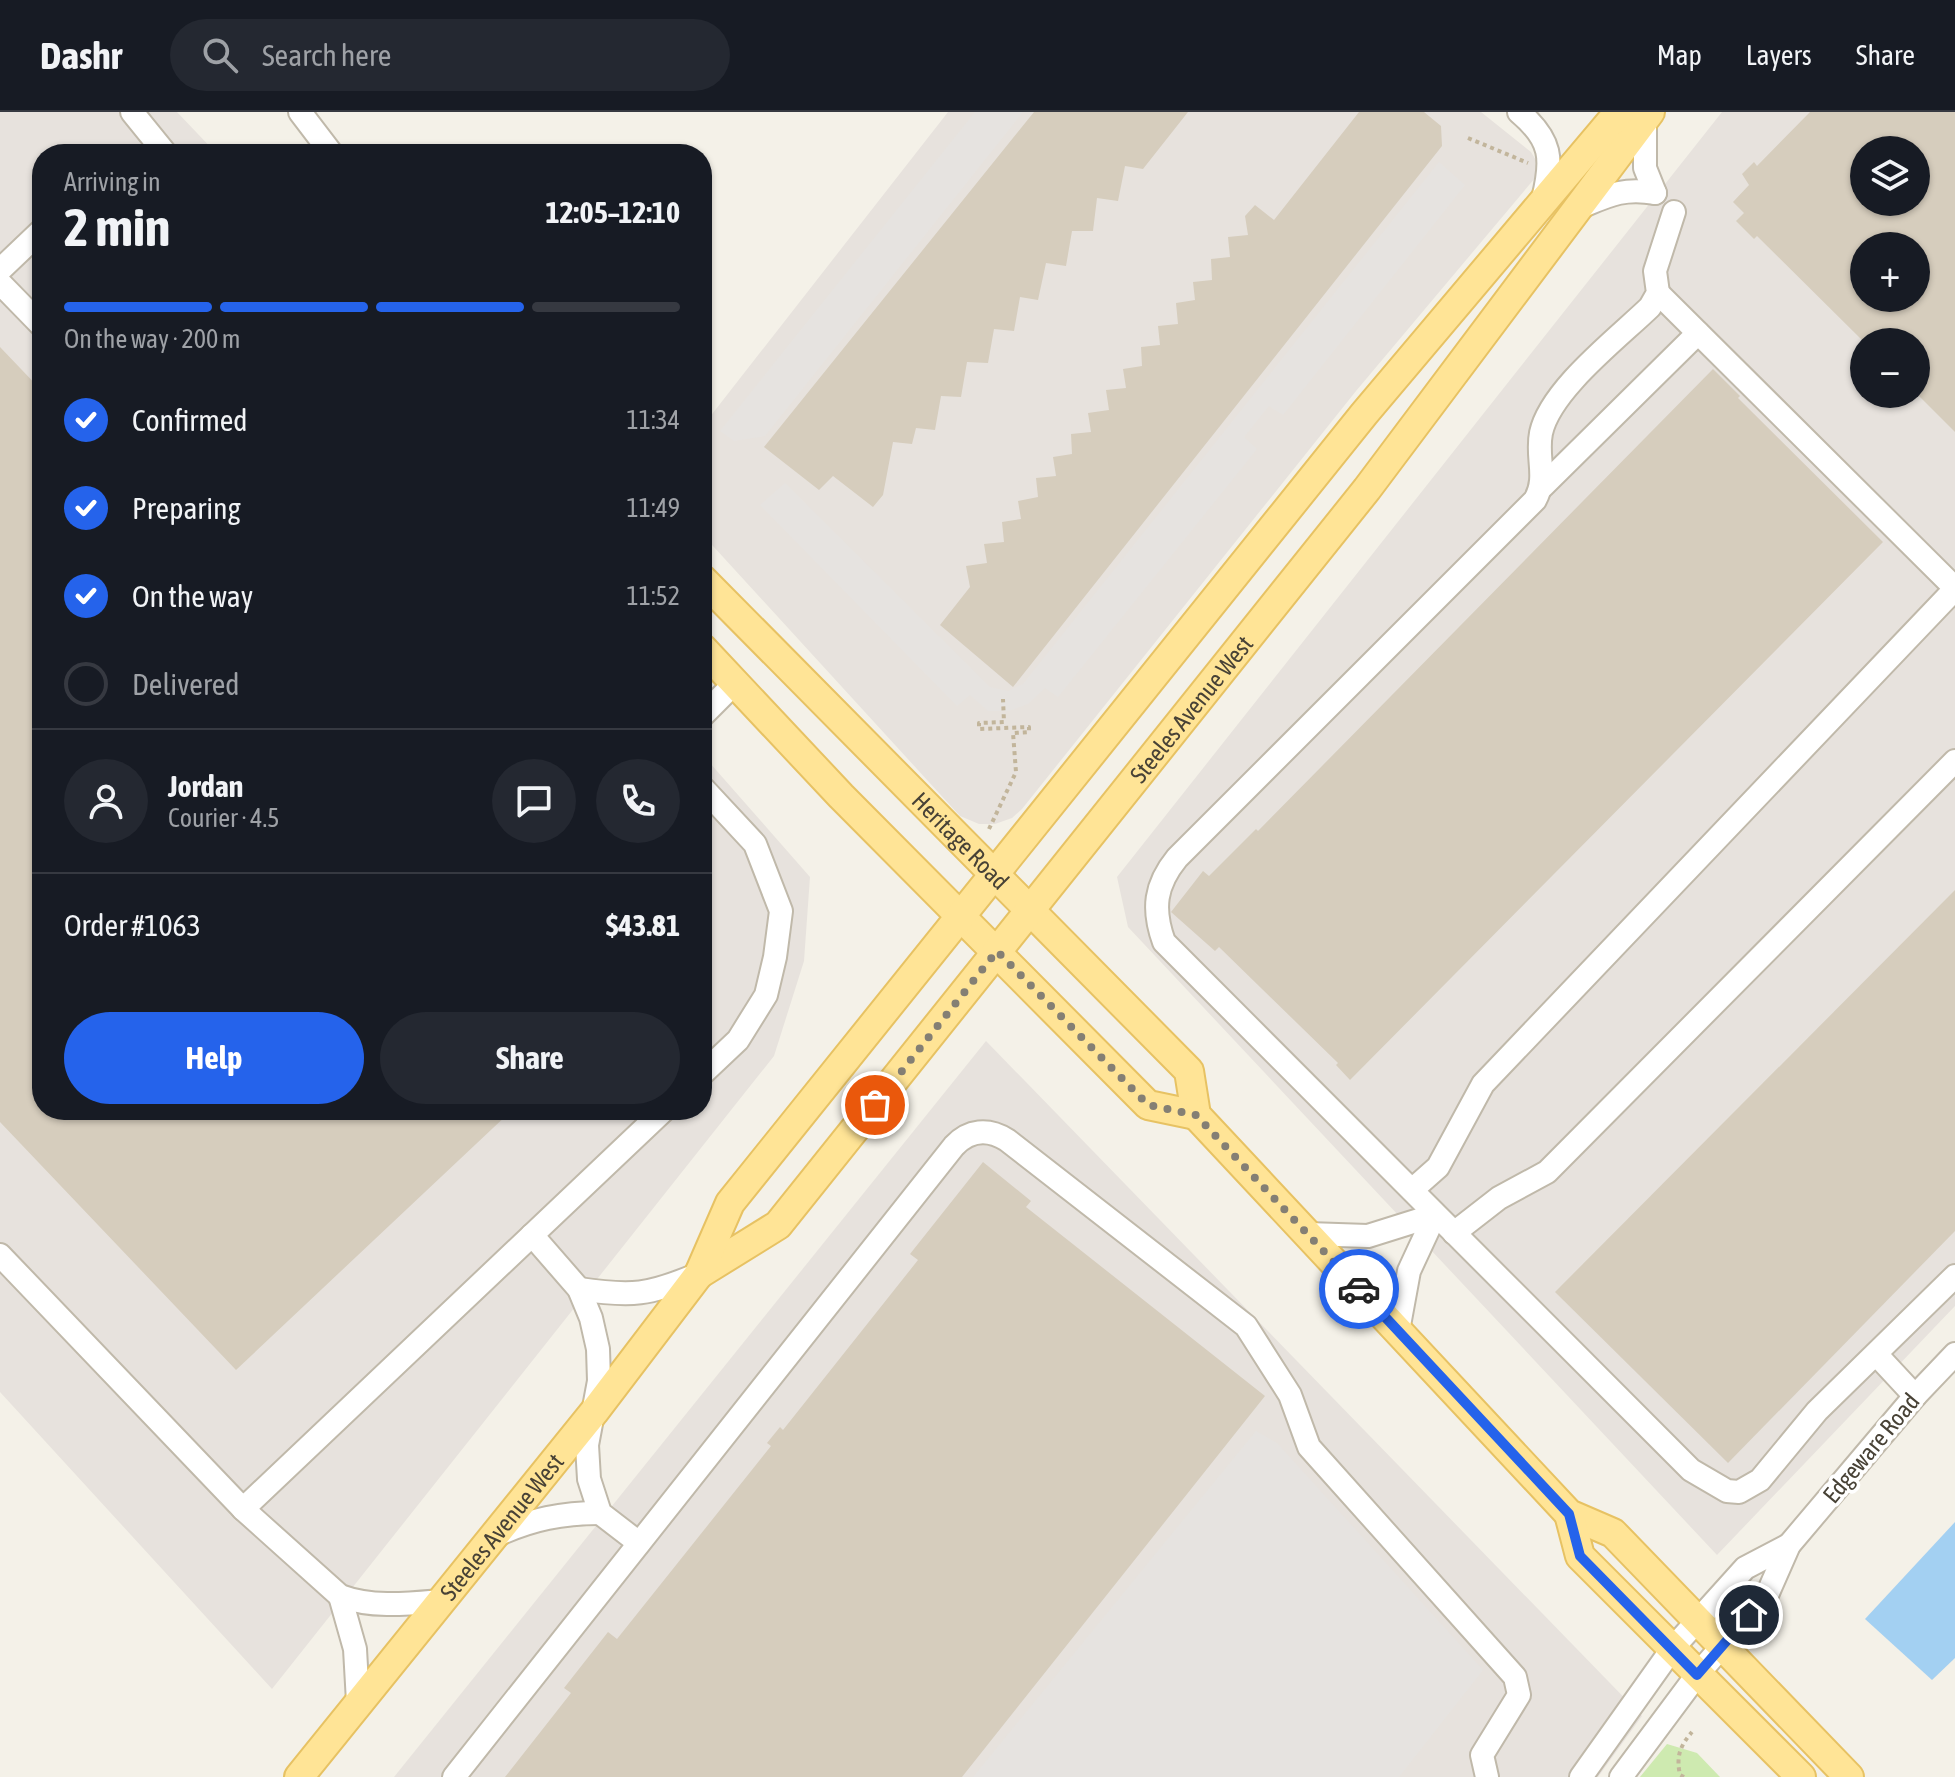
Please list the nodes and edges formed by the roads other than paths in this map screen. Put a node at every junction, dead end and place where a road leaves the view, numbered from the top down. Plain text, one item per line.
1 (132, 112) edge
2 (300, 112) edge
3 (1519, 112) edge
4 (1638, 114) edge
5 (158, 144) edge
6 (324, 144) edge
7 (1542, 205) junction
8 (1578, 208) junction
9 (1674, 212) dead end
10 (32, 240) edge
11 (0, 270) edge
12 (0, 283) edge
13 (1658, 293) junction
14 (32, 316) edge
15 (1698, 333) junction
16 (1543, 486) junction
17 (1955, 588) edge
18 (712, 589) edge
19 (712, 659) edge
20 (734, 684) junction
21 (712, 706) edge
22 (1955, 761) edge
23 (712, 798) edge
24 (995, 876) junction
25 (1029, 911) junction
26 (962, 917) junction
27 (997, 951) junction
28 (712, 1065) edge
29 (1196, 1115) junction
30 (653, 1120) edge
31 (1412, 1190) junction
32 (1435, 1215) junction
33 (1454, 1233) junction
34 (1308, 1234) junction
35 (532, 1235) junction
36 (0, 1255) edge
37 (699, 1274) junction
38 (1955, 1276) edge
39 (579, 1289) junction
40 (1398, 1331) junction
41 (1876, 1354) junction
42 (1955, 1354) edge
43 (1915, 1396) junction
44 (594, 1412) junction
45 (243, 1509) junction
46 (600, 1513) junction
47 (1569, 1514) junction
48 (492, 1537) junction
49 (639, 1543) junction
50 (1789, 1545) junction
51 (340, 1596) junction
52 (441, 1601) junction
53 (1698, 1621) junction
54 (1722, 1646) junction
55 (1672, 1649) junction
56 (1697, 1675) junction
57 (358, 1702) junction
58 (299, 1777) edge
59 (454, 1777) edge
60 (1487, 1777) edge
61 (1581, 1777) edge
62 (1621, 1777) edge
63 (1801, 1777) edge
64 (1849, 1777) edge

1 - 5 street
2 - 6 street
3 - 7 street
4 - 7 main road, Steeles Avenue West
4 - 8 main road, Steeles Avenue West
4 - 8 street
7 - 24 main road, Steeles Avenue West
8 - 25 main road, Steeles Avenue West
9 - 13 street
10 - 11 street
12 - 14 street
13 - 15 street
13 - 16 street
15 - 16 street
15 - 17 street
16 - 31 street
17 - 31 street
18 - 24 main road, Heritage Road
19 - 20 main road
20 - 21 street
20 - 26 main road
22 - 33 street
23 - 28 street
24 - 25 main road, Heritage Road
24 - 26 main road, Steeles Avenue West
25 - 27 main road, Steeles Avenue West
25 - 29 main road, Heritage Road
26 - 27 main road
26 - 37 main road, Steeles Avenue West
27 - 29 main road
27 - 37 main road, Steeles Avenue West
29 - 34 main road
30 - 35 street
31 - 32 street
32 - 33 street
32 - 34 street
32 - 40 street
33 - 41 street
34 - 40 main road
35 - 39 street
35 - 45 street
36 - 45 street
37 - 39 street
37 - 44 main road, Steeles Avenue West
38 - 41 street
39 - 44 street
40 - 47 main road
41 - 43 street
42 - 43 street, Edgeware Road
43 - 50 street, Edgeware Road
44 - 46 street
44 - 48 main road, Steeles Avenue West
45 - 51 street
46 - 48 street
46 - 49 street
47 - 53 main road
47 - 55 main road
48 - 52 main road, Steeles Avenue West
49 - 59 street
49 - 60 street
50 - 53 street, Edgeware Road
50 - 54 street, Edgeware Road
51 - 52 street
51 - 57 street
52 - 57 main road, Steeles Avenue West
53 - 54 main road
53 - 55 street, Edgeware Road
54 - 56 street, Edgeware Road
54 - 64 main road
55 - 56 main road
55 - 61 street, Edgeware Road
56 - 62 street, Edgeware Road
56 - 63 main road
57 - 58 main road, Steeles Avenue West

